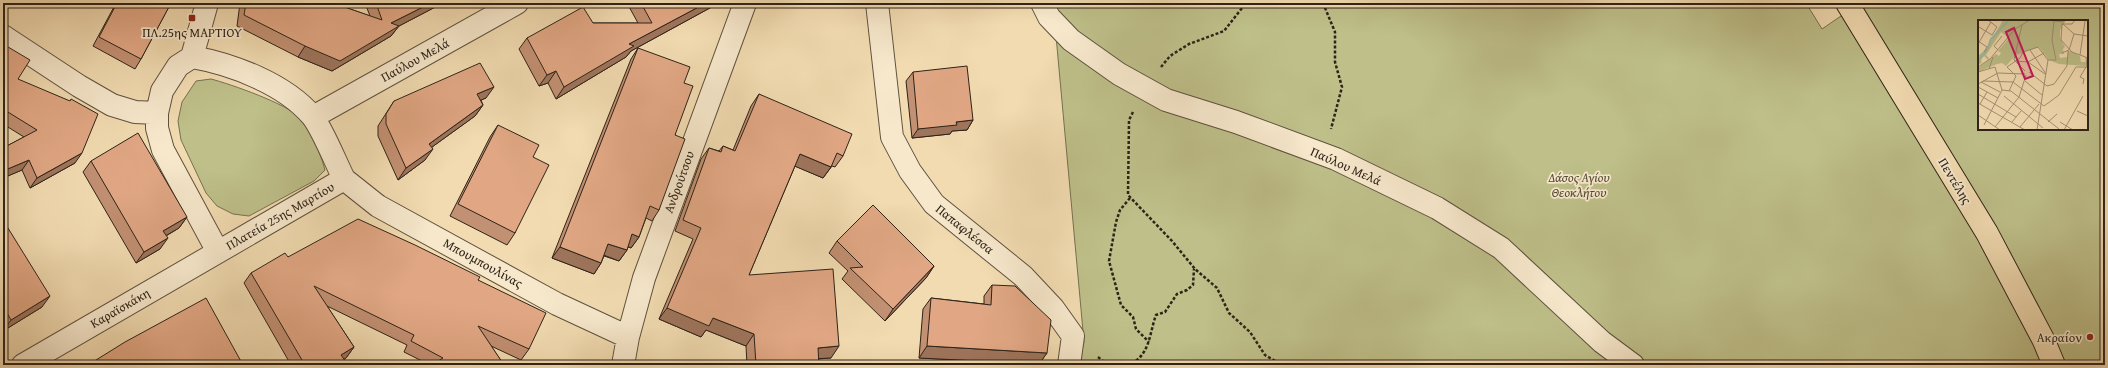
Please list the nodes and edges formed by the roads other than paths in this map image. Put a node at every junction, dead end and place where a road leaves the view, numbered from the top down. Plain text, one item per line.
1 (207, 3) edge
2 (517, 3) edge
3 (745, 3) edge
4 (877, 3) edge
5 (1042, 3) edge
6 (1847, 3) edge
7 (3, 36) edge
8 (192, 57) junction
9 (157, 114) junction
10 (313, 117) junction
11 (344, 179) junction
12 (218, 252) junction
13 (628, 337) junction
14 (23, 365) edge
15 (623, 365) edge
16 (1069, 365) edge
17 (1633, 365) edge
18 (2054, 365) edge

1 - 8 street
2 - 10 street, Παύλου Μελά
3 - 13 street, Ανδρούτσου
4 - 16 street, Παπαφλέσσα
5 - 17 street, Παύλου Μελά
6 - 18 main road, Πεντέλης
7 - 9 street
8 - 9 street, Πλατεία 25ης Μαρτίου
8 - 10 street, Πλατεία 25ης Μαρτίου
9 - 12 street, Πλατεία 25ης Μαρτίου
10 - 11 street, Πλατεία 25ης Μαρτίου
11 - 12 street, Πλατεία 25ης Μαρτίου
11 - 13 street, Μπουμπουλίνας
12 - 14 street, Καραϊσκάκη
13 - 15 street, Ανδρούτσου

